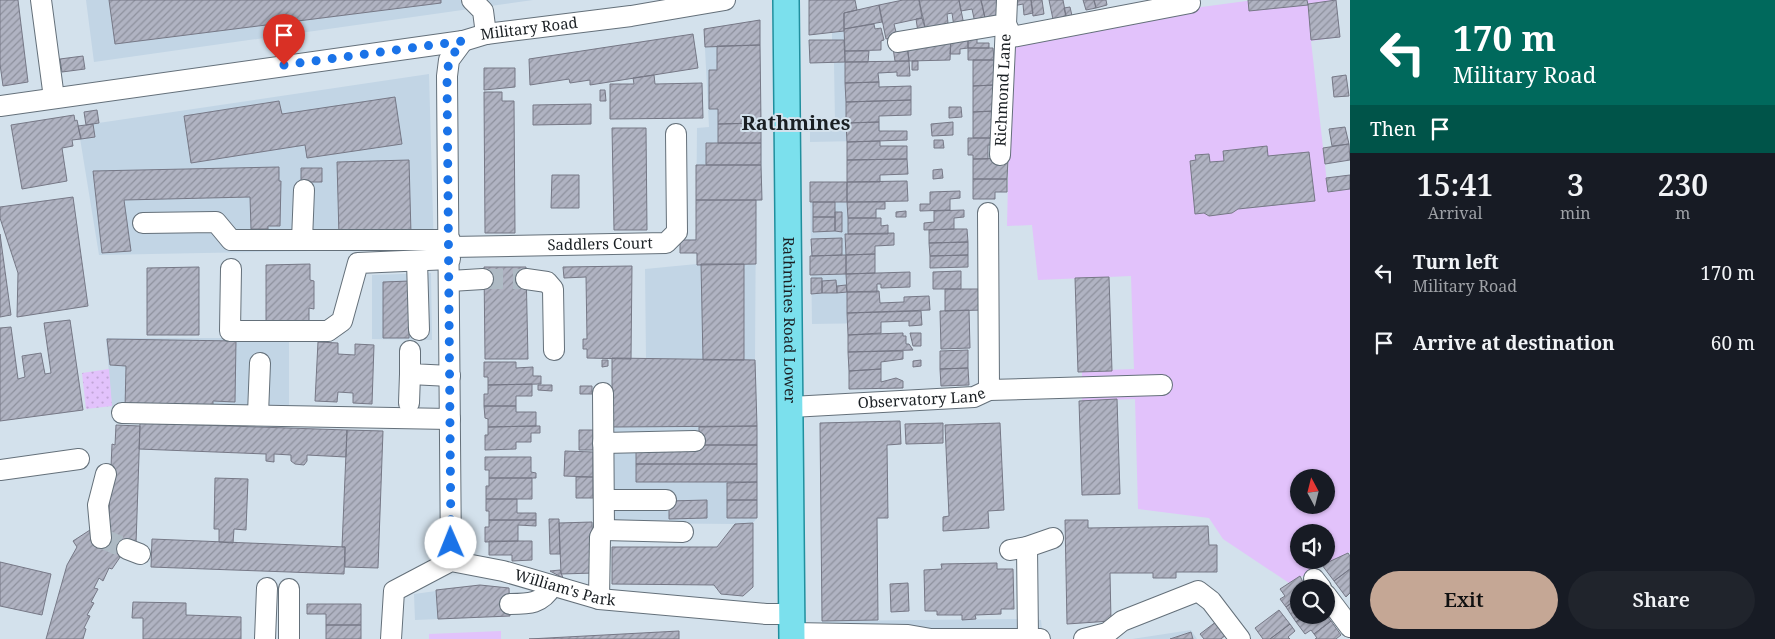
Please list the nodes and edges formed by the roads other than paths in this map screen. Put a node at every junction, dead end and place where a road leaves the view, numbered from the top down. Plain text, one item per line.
1 (41, 0) edge
2 (472, 0) edge
3 (725, 0) edge
4 (786, 0) edge
5 (1007, 0) edge
6 (1190, 3) dead end
7 (486, 34) junction
8 (1011, 36) junction
9 (463, 41) junction
10 (898, 42) dead end
11 (54, 98) junction
12 (0, 106) edge
13 (676, 134) dead end
14 (1000, 155) dead end
15 (304, 190) dead end
16 (988, 213) dead end
17 (143, 223) dead end
18 (302, 240) junction
19 (450, 249) junction
20 (418, 261) junction
21 (231, 269) dead end
22 (526, 279) tunnel mouth
23 (484, 280) tunnel mouth
24 (450, 282) junction
25 (419, 330) dead end
26 (554, 350) dead end
27 (410, 351) dead end
28 (260, 363) dead end
29 (410, 374) junction
30 (450, 376) junction
31 (1162, 385) dead end
32 (989, 390) junction
33 (603, 393) dead end
34 (409, 403) dead end
35 (791, 407) junction
36 (122, 413) dead end
37 (258, 414) junction
38 (450, 419) junction
39 (695, 441) dead end
40 (603, 448) junction
41 (632, 453) dead end
42 (79, 459) dead end
43 (0, 470) edge
44 (106, 474) dead end
45 (604, 500) junction
46 (666, 500) dead end
47 (604, 530) junction
48 (683, 532) dead end
49 (101, 538) dead end
50 (1053, 538) dead end
51 (452, 561) junction
52 (552, 586) junction
53 (266, 588) dead end
54 (289, 589) dead end
55 (599, 599) junction
56 (510, 604) dead end
57 (1335, 607) edge
58 (1350, 627) edge
59 (792, 629) edge
60 (260, 635) edge
61 (290, 639) edge
62 (391, 639) edge
63 (1032, 639) edge
64 (1084, 639) edge
65 (1240, 639) edge

1 - 11 street
2 - 7 street
3 - 7 street, Military Road
4 - 35 main road, Rathmines Road Lower
5 - 8 street, Richmond Lane
6 - 8 street
7 - 9 street, Military Road
8 - 10 street, Richmond Lane
8 - 14 street, Richmond Lane
9 - 11 street, Military Road
9 - 19 street
11 - 12 street, Military Road
13 - 19 street, Saddlers Court
15 - 18 street
16 - 32 street
17 - 18 street
18 - 19 street
19 - 20 street
19 - 24 street
20 - 21 street
20 - 25 street
22 - 26 street
23 - 24 street
24 - 30 street
27 - 29 street
28 - 37 street
29 - 30 street
29 - 34 street
30 - 38 street
31 - 32 street, Observatory Lane
32 - 35 street, Observatory Lane
33 - 40 street
35 - 59 main road, Rathmines Road Lower
36 - 37 street
37 - 38 street
38 - 51 street
39 - 40 street
40 - 41 street
40 - 45 street
42 - 43 street
44 - 49 street
45 - 46 street
45 - 47 street
47 - 48 street
47 - 55 street
50 - 63 street
51 - 52 street, William's Park
51 - 62 street
52 - 55 street, William's Park
52 - 56 street
53 - 60 street
54 - 61 street
55 - 59 street, William's Park
57 - 58 street
59 - 63 street, William's Park
64 - 65 street

